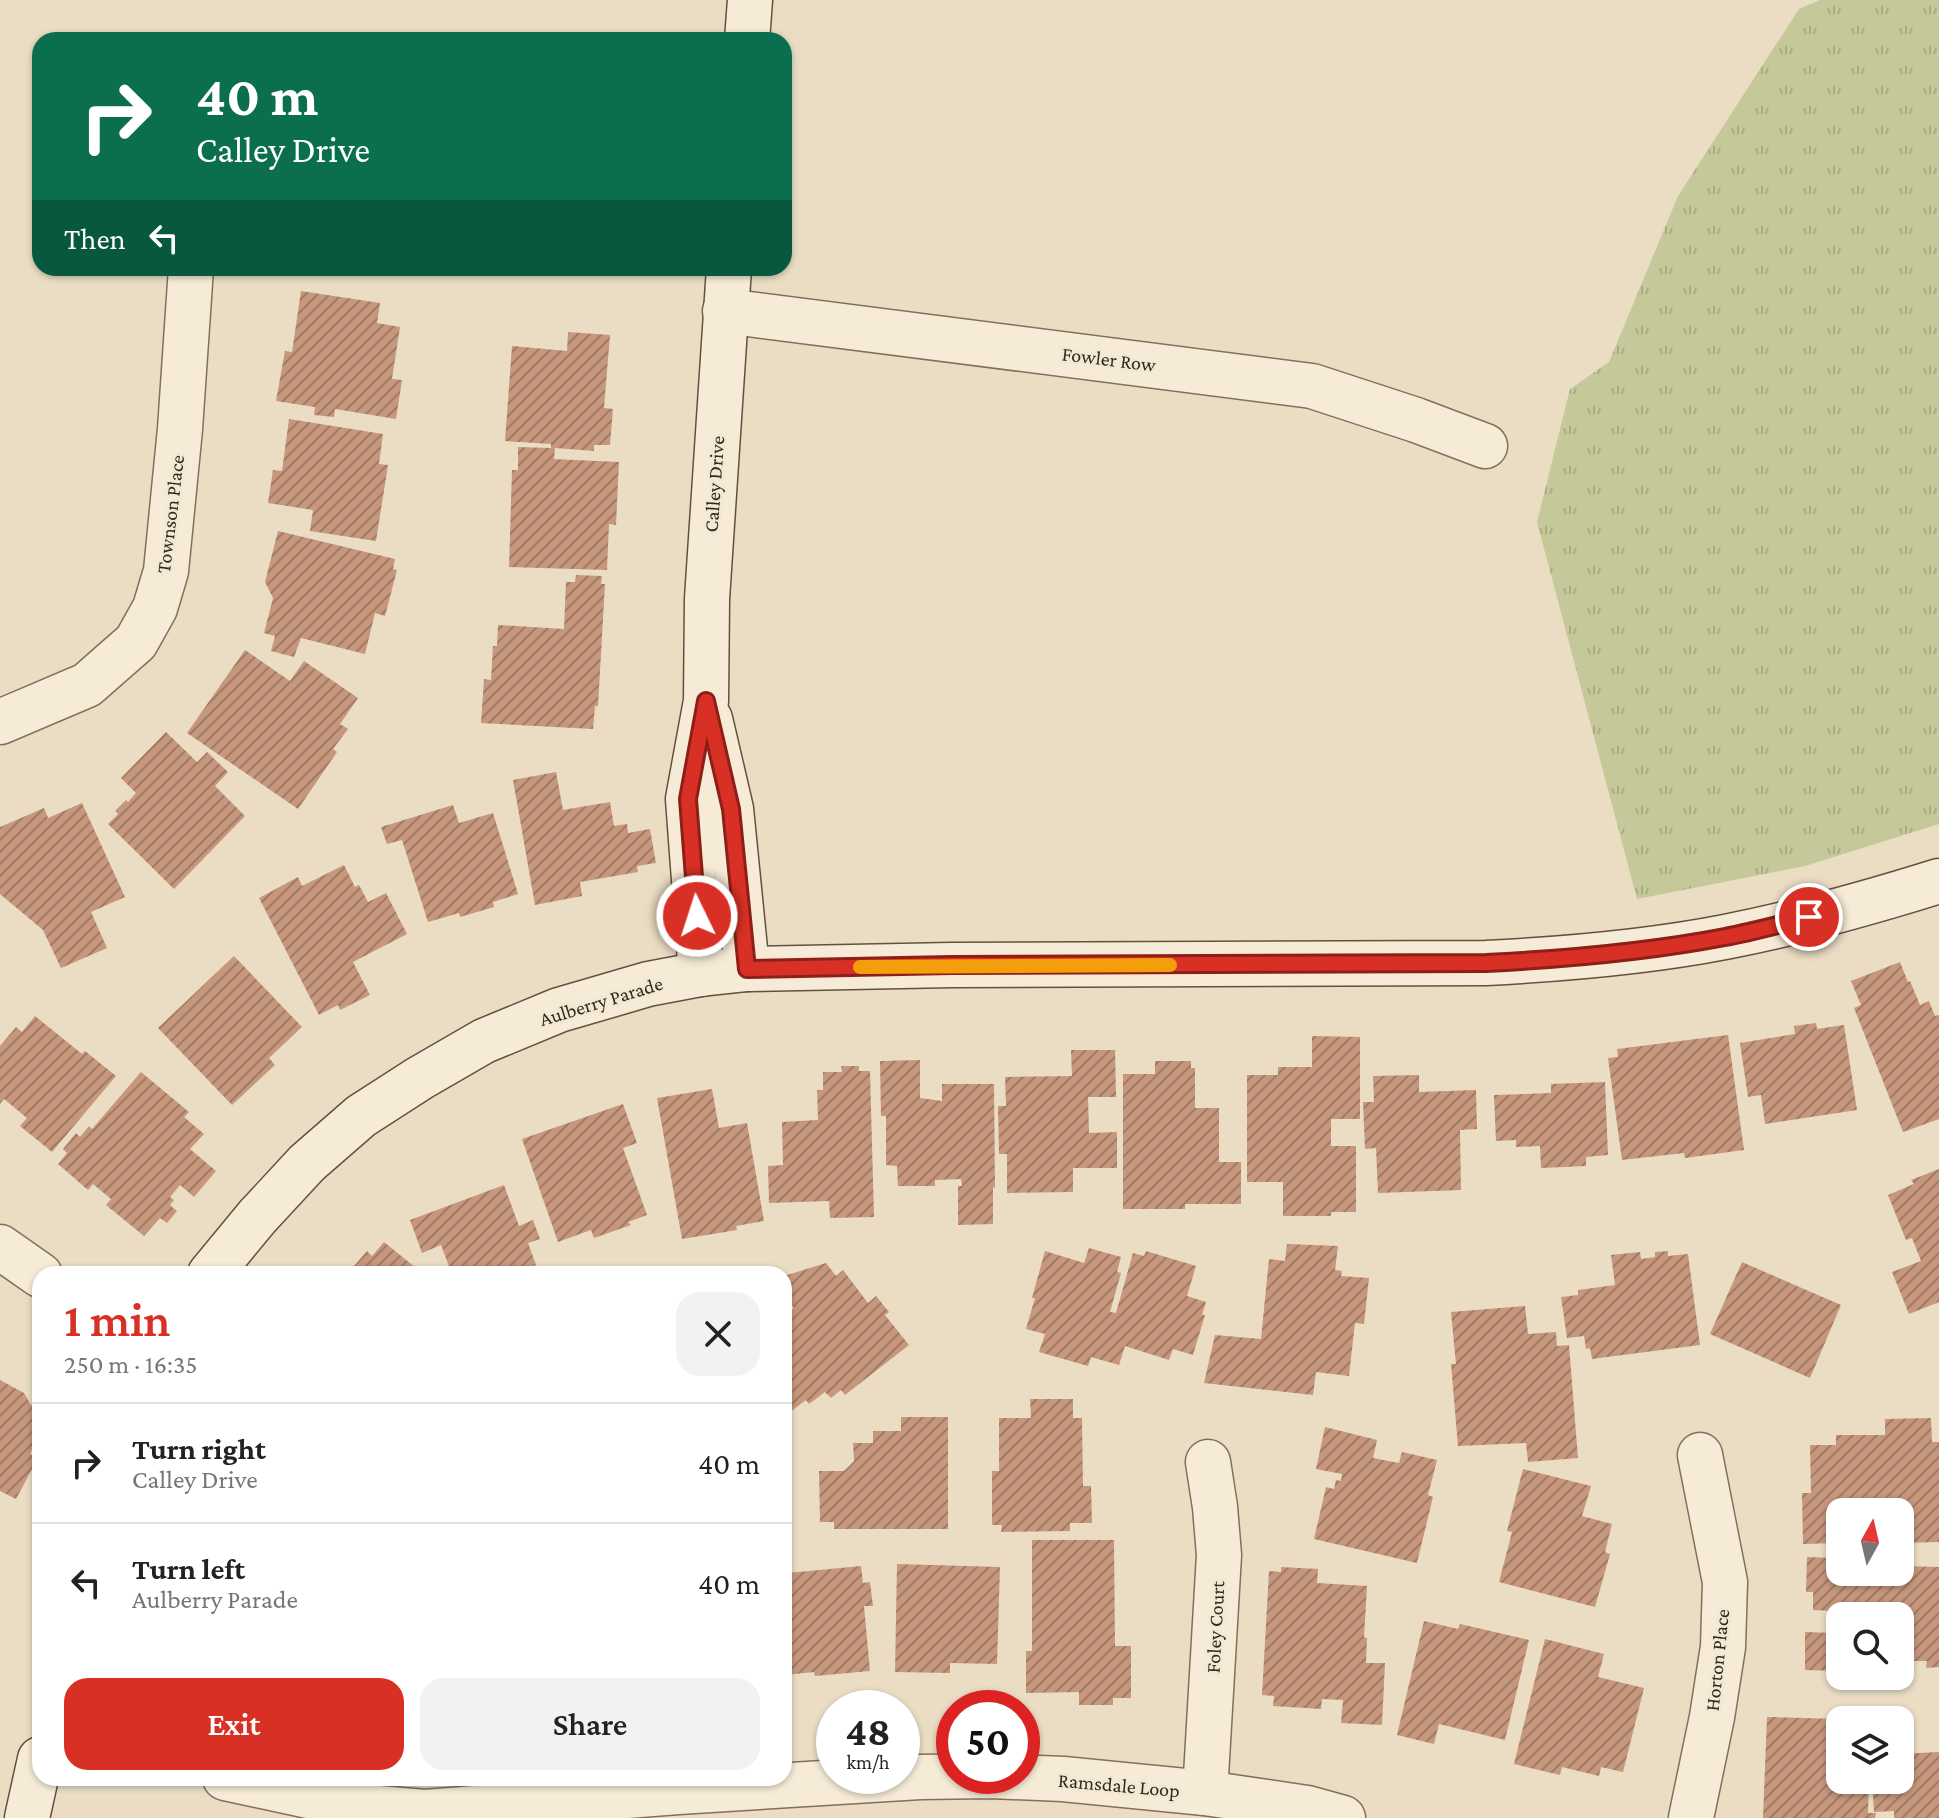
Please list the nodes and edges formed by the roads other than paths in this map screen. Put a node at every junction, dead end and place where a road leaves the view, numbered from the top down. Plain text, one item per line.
1 (750, 0) edge
2 (748, 32) edge
3 (190, 276) edge
4 (728, 276) edge
5 (725, 311) junction
6 (1485, 446) dead end
7 (706, 701) junction
8 (0, 722) edge
9 (1939, 881) edge
10 (747, 969) junction
11 (701, 974) junction
12 (0, 1247) edge
13 (217, 1266) edge
14 (32, 1269) edge
15 (1700, 1455) dead end
16 (1208, 1462) dead end
17 (792, 1781) edge
18 (34, 1786) edge
19 (262, 1786) edge
20 (669, 1786) edge
21 (1205, 1793) junction
22 (27, 1818) edge
23 (1343, 1818) edge
24 (1691, 1818) edge

1 - 2 street
3 - 8 street, Townson Place
4 - 5 street, Calley Drive
5 - 6 street, Fowler Row
5 - 7 street, Calley Drive
7 - 10 street, Calley Drive
7 - 11 street, Calley Drive
9 - 10 street, Aulberry Parade
10 - 11 street, Aulberry Parade
11 - 13 street, Aulberry Parade
12 - 14 street
15 - 24 street, Horton Place
16 - 21 street, Foley Court
17 - 21 street, Ramsdale Loop
18 - 22 street
19 - 20 street, Ramsdale Loop
21 - 23 street, Ramsdale Loop

